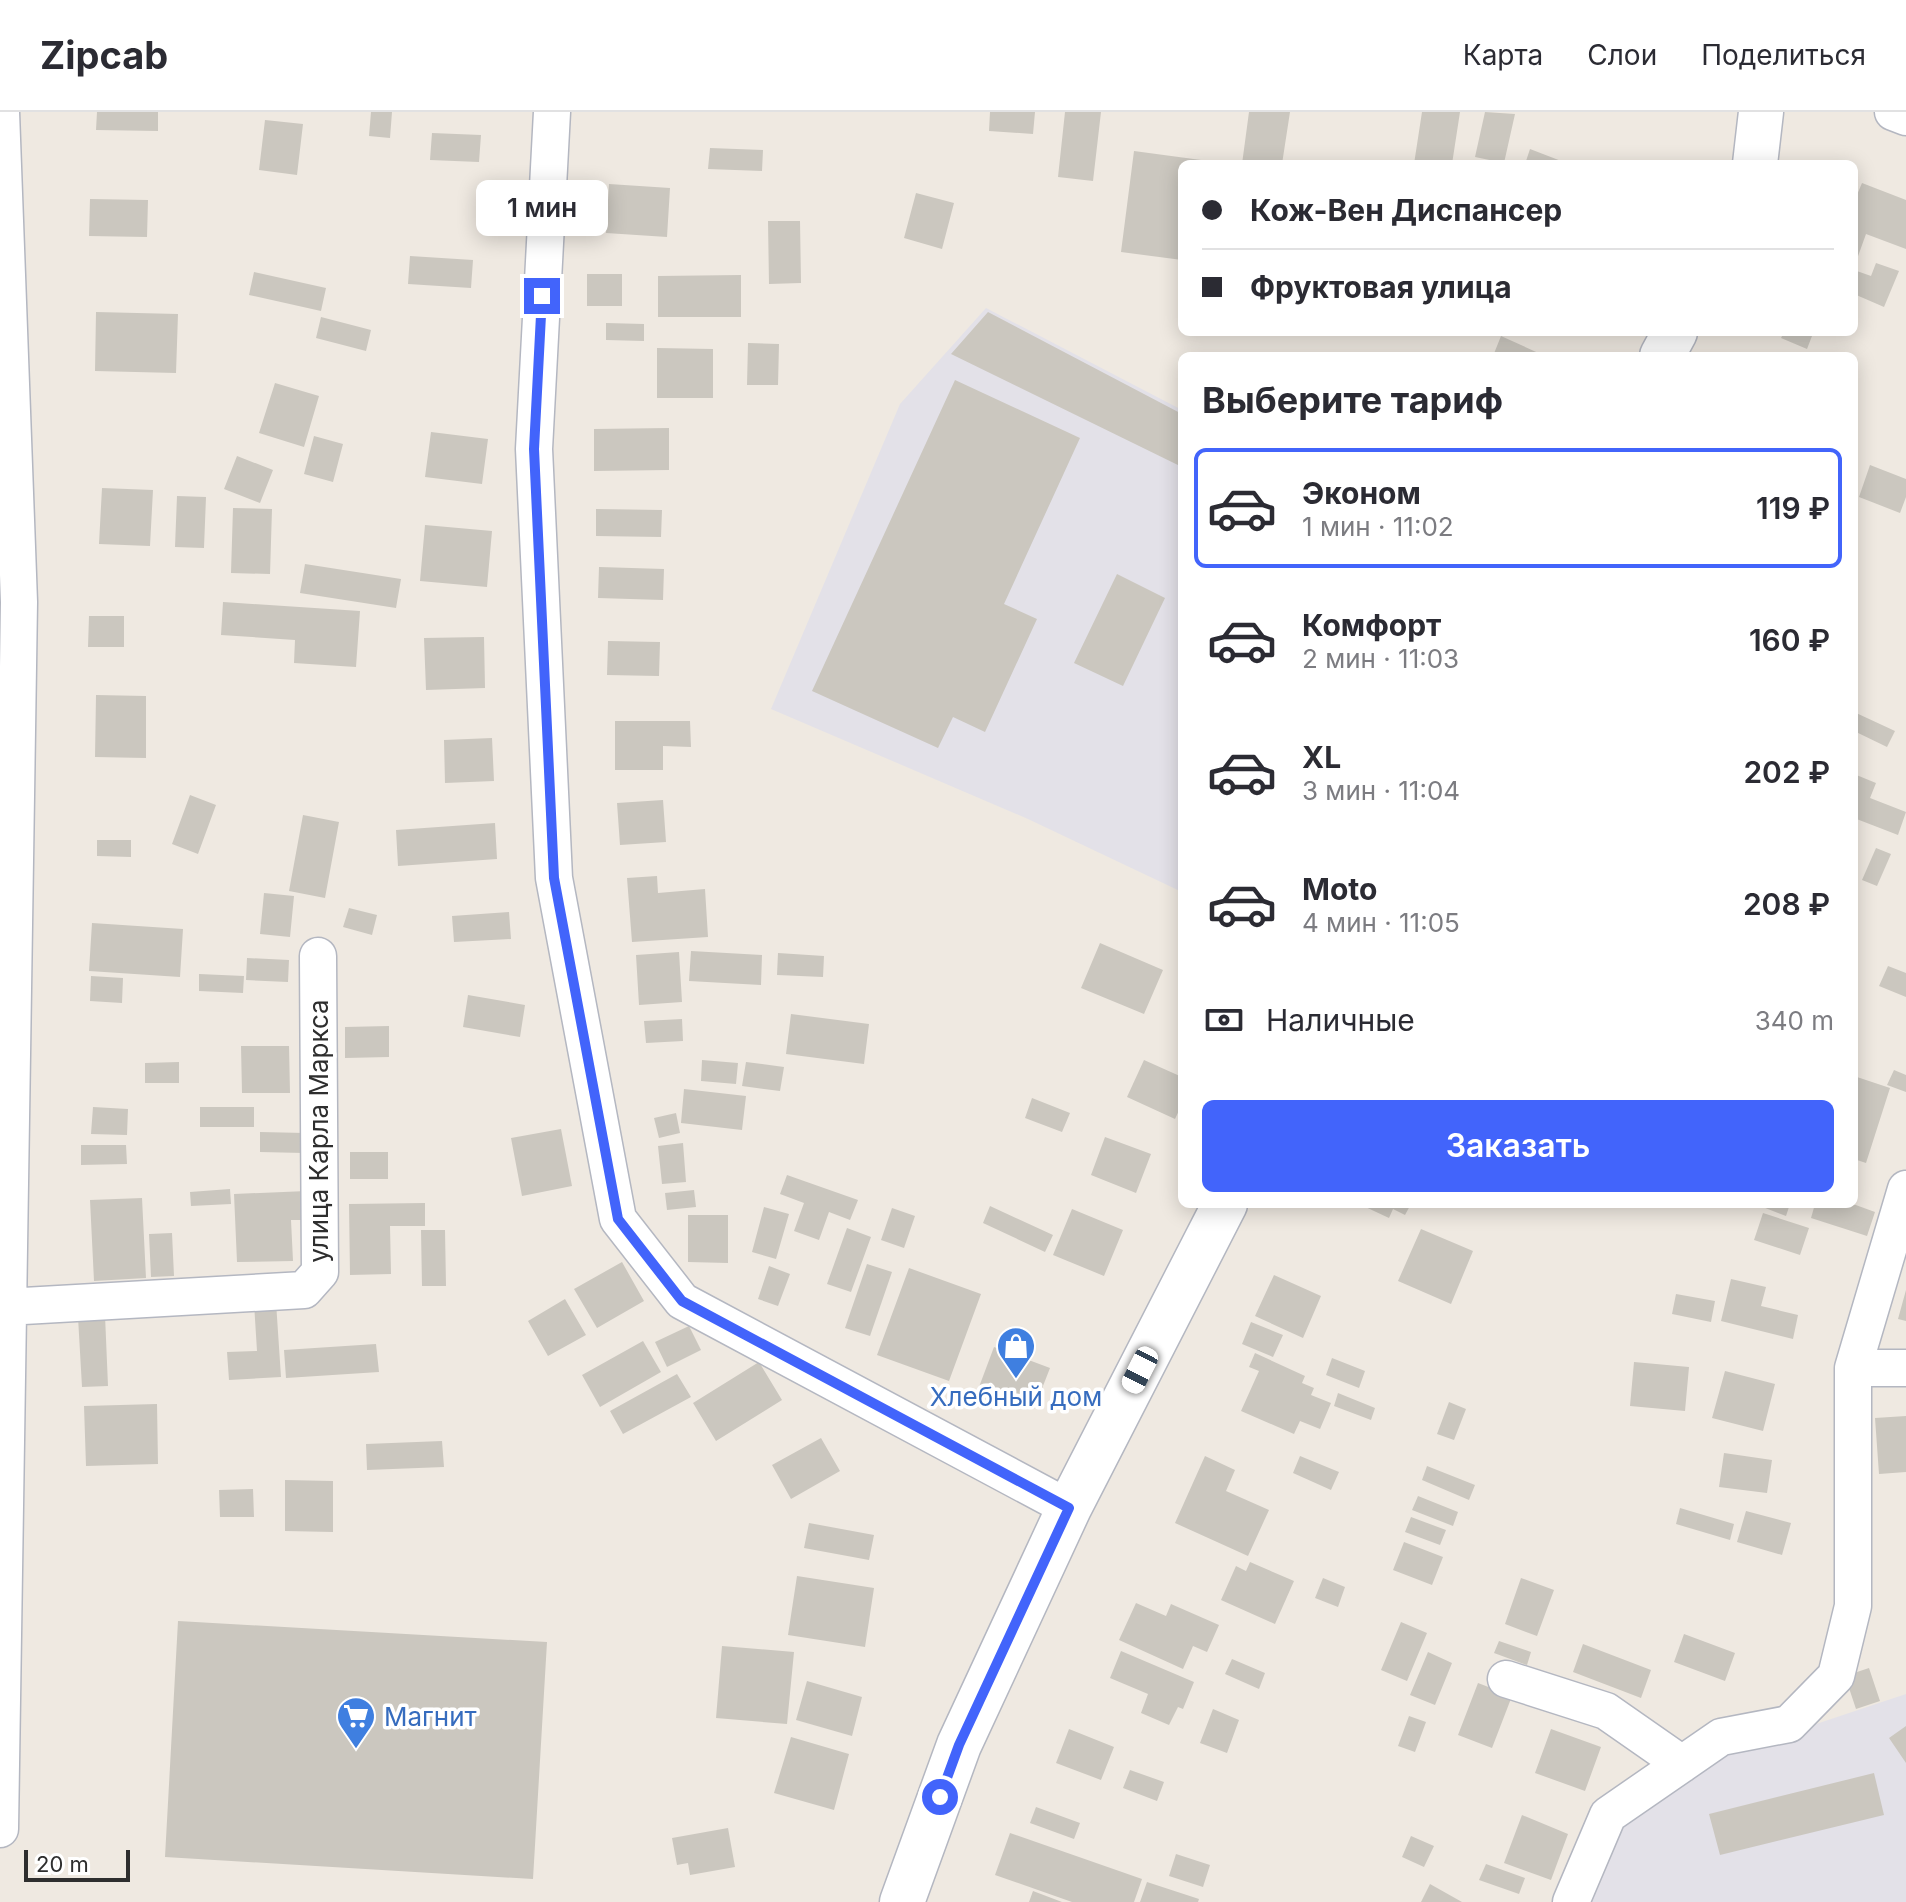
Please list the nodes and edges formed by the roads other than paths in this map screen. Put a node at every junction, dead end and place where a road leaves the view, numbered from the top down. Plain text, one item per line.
1 (1, 112) edge
2 (552, 112) edge
3 (1761, 112) edge
4 (1893, 112) edge
5 (1906, 117) edge
6 (1755, 160) edge
7 (10, 603) edge
8 (318, 956) dead end
9 (1906, 1189) edge
10 (1223, 1208) edge
11 (6, 1307) junction
12 (1853, 1368) junction
13 (1906, 1368) edge
14 (1069, 1508) junction
15 (1506, 1679) dead end
16 (1682, 1764) junction
17 (0, 1829) edge
18 (902, 1902) edge
19 (1571, 1902) edge

1 - 7 street
2 - 14 street
3 - 6 street
4 - 5 street
7 - 11 street
8 - 11 street, улица Карла Маркса
9 - 12 street
10 - 14 street
11 - 17 street
12 - 13 street
12 - 16 street
14 - 18 street
15 - 16 street
16 - 19 street

